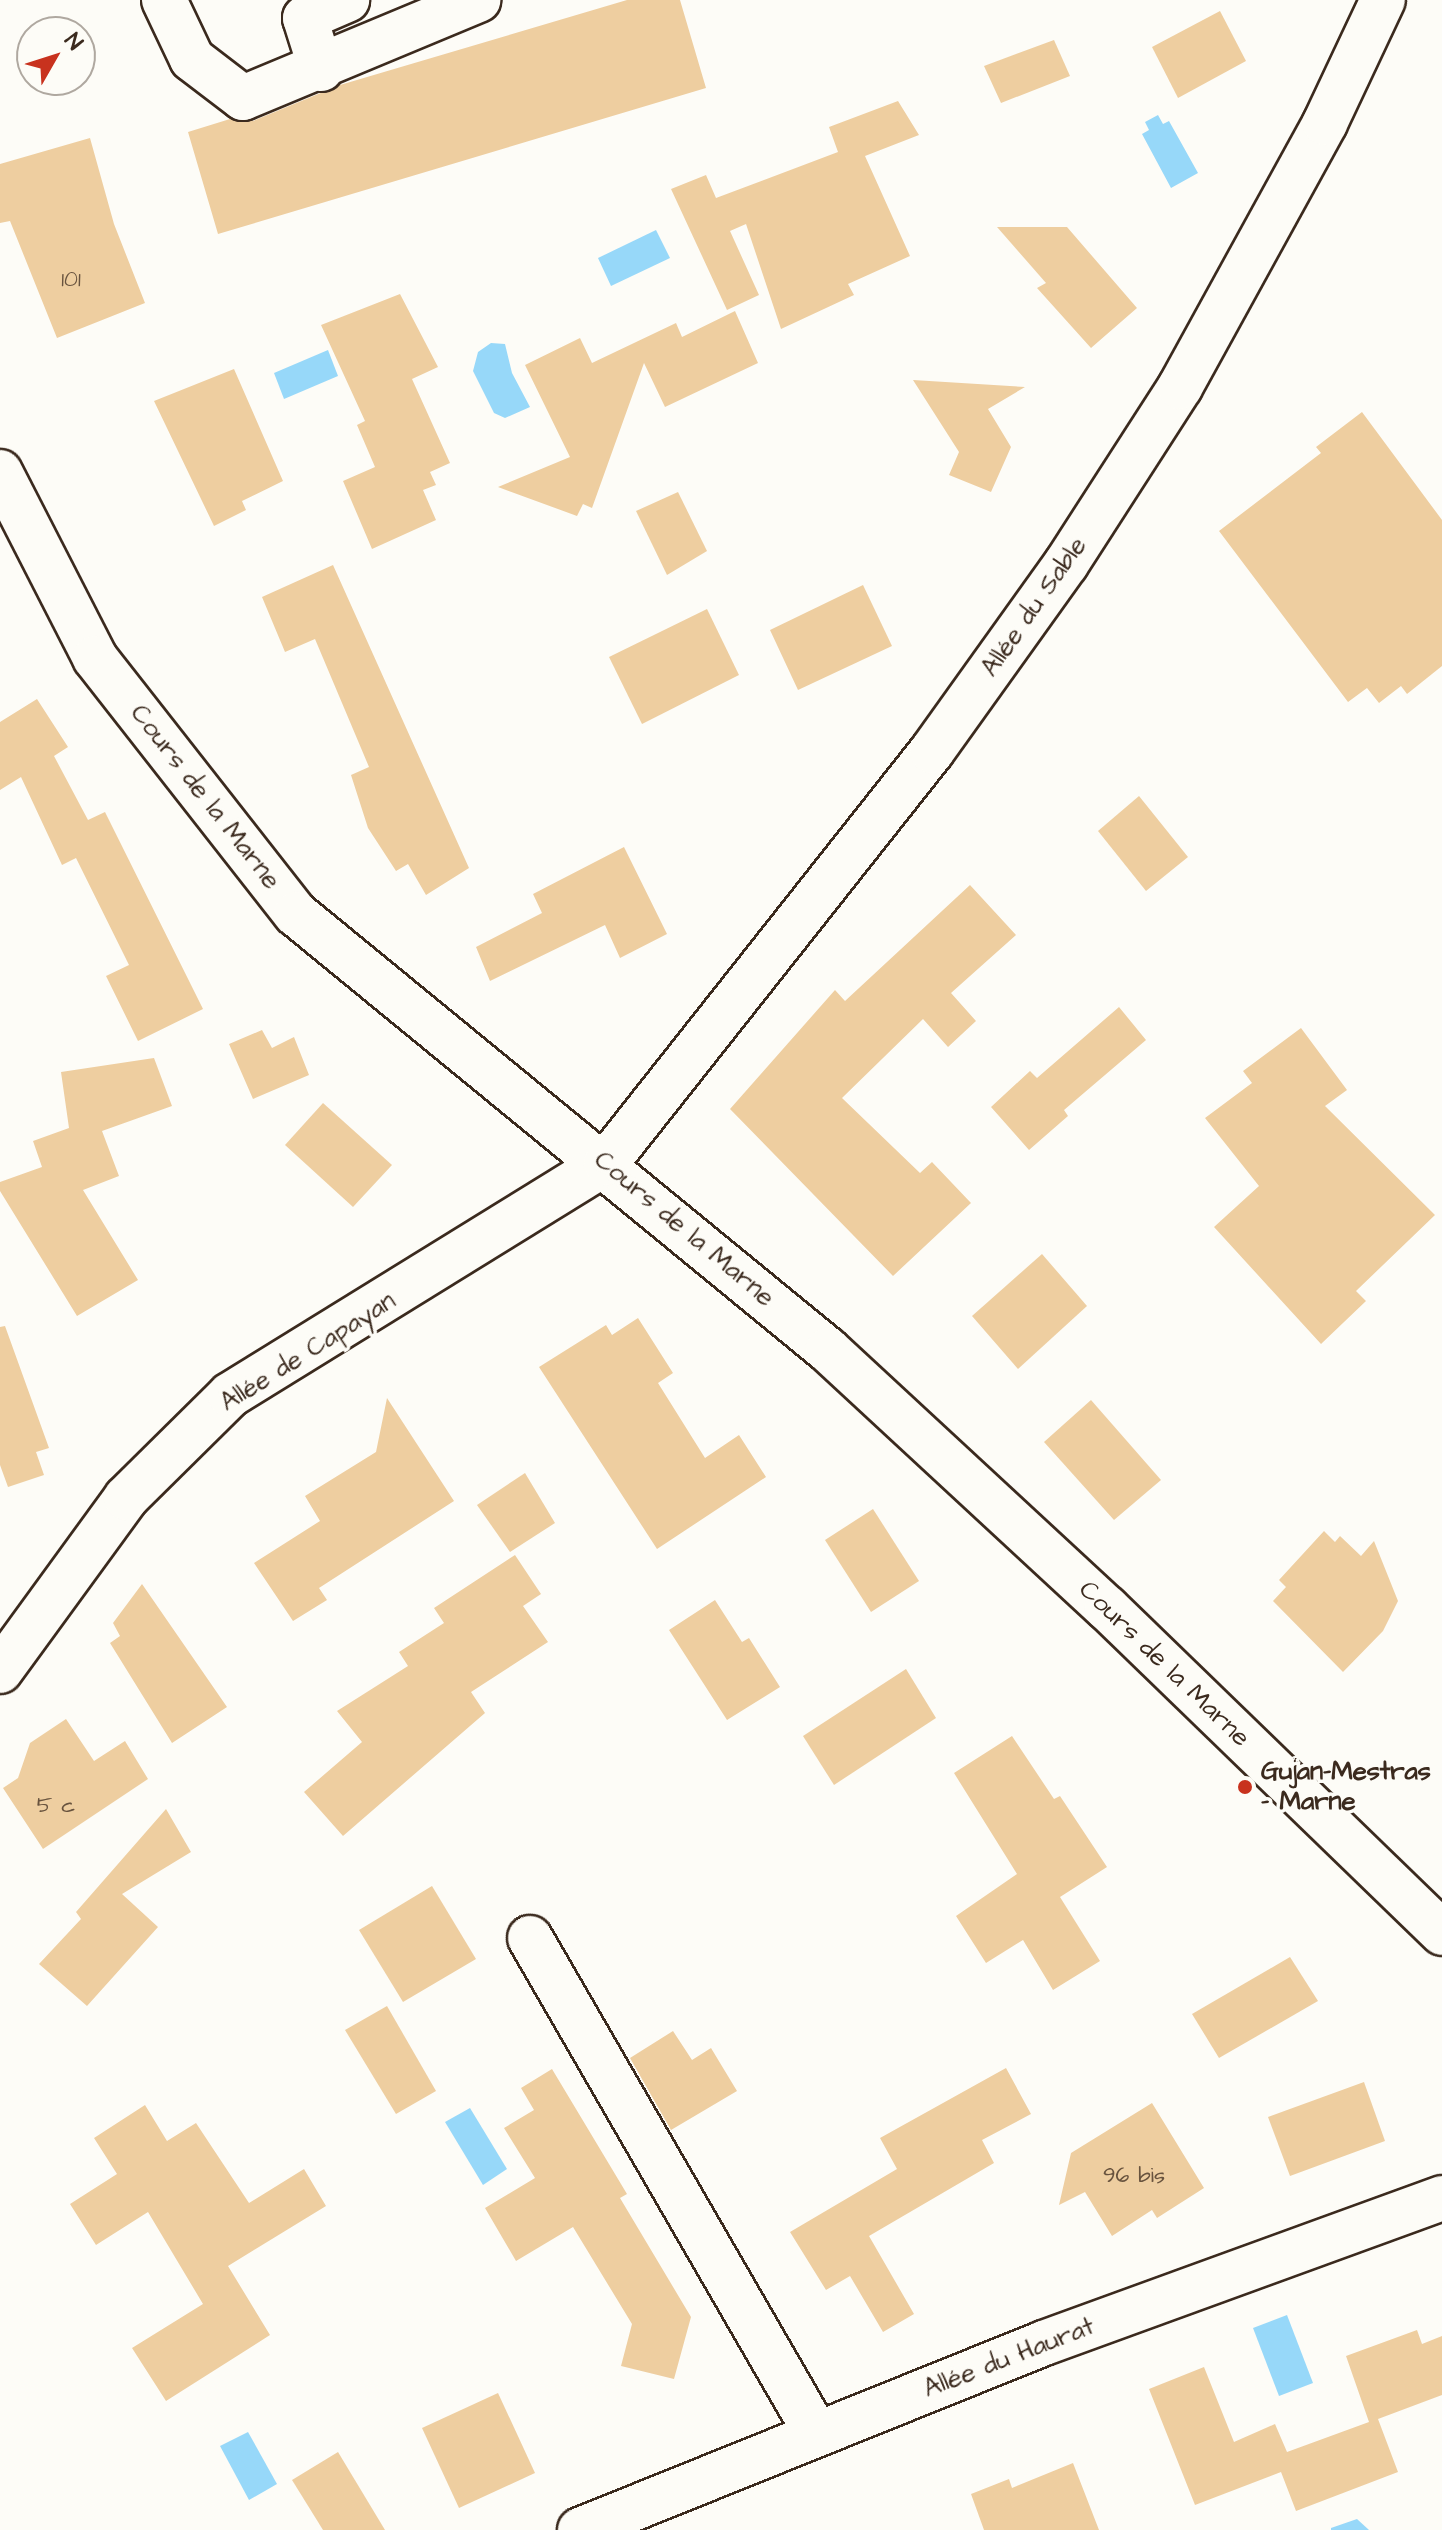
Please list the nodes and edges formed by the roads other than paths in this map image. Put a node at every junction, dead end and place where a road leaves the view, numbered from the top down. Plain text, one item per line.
1 (164, 0) edge
2 (347, 0) edge
3 (478, 0) edge
4 (1383, 0) edge
5 (301, 9) edge
6 (321, 69) junction
7 (0, 472) edge
8 (606, 1163) junction
9 (0, 1671) edge
10 (1442, 1933) edge
11 (530, 1938) dead end
12 (1442, 2198) edge
13 (816, 2433) junction
14 (580, 2530) edge

1 - 6 street
2 - 5 street
3 - 6 street
4 - 8 street, Allée du Sable
5 - 6 street
7 - 8 street, Cours de la Marne
8 - 9 street, Allée de Capayan
8 - 10 street, Cours de la Marne
11 - 13 street
12 - 13 street, Allée du Haurat
13 - 14 street, Allée du Haurat

